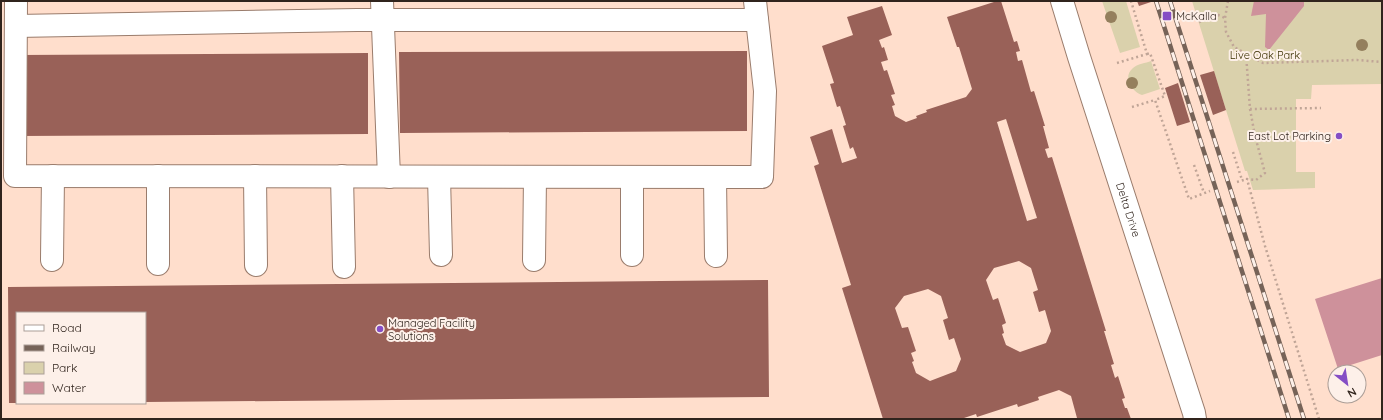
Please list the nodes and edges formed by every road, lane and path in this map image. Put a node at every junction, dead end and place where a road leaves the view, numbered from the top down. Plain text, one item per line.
1 (16, 1) edge
2 (1062, 1) edge
3 (1131, 1) edge
4 (1228, 1) edge
5 (756, 10) edge
6 (383, 11) edge
7 (1225, 18) junction
8 (1199, 22) dead end
9 (16, 26) junction
10 (1147, 54) junction
11 (1246, 54) junction
12 (1382, 62) edge
13 (1117, 63) dead end
14 (1155, 100) junction
15 (1132, 107) dead end
16 (1321, 108) dead end
17 (1250, 109) junction
18 (1233, 152) dead end
19 (1194, 165) dead end
20 (53, 176) junction
21 (158, 176) junction
22 (255, 176) junction
23 (342, 176) junction
24 (389, 177) junction
25 (439, 177) junction
26 (535, 177) junction
27 (632, 177) junction
28 (715, 177) junction
29 (1247, 179) junction
30 (1242, 180) junction
31 (1237, 182) dead end
32 (1210, 191) dead end
33 (1204, 193) junction
34 (441, 255) dead end
35 (632, 255) dead end
36 (716, 256) dead end
37 (52, 260) dead end
38 (534, 260) dead end
39 (158, 264) dead end
40 (256, 265) dead end
41 (344, 267) dead end
42 (1195, 419) edge
43 (1319, 419) edge

1 - 9 street
2 - 42 street, Delta Drive
3 - 10 path
4 - 7 path
5 - 6 street
5 - 28 street
6 - 9 street
6 - 24 street
7 - 8 path
7 - 11 path
9 - 20 street
10 - 13 path
10 - 14 path
11 - 12 path
11 - 17 path
14 - 15 path
14 - 33 path
16 - 17 path
17 - 29 path
18 - 30 path
19 - 33 path
20 - 21 street
20 - 37 street
21 - 22 street
21 - 39 street
22 - 23 street
22 - 40 street
23 - 24 street
23 - 41 street
24 - 25 street
25 - 26 street
25 - 34 street
26 - 27 street
26 - 38 street
27 - 28 street
27 - 35 street
28 - 36 street
29 - 30 path
29 - 43 path
30 - 31 path
32 - 33 path

